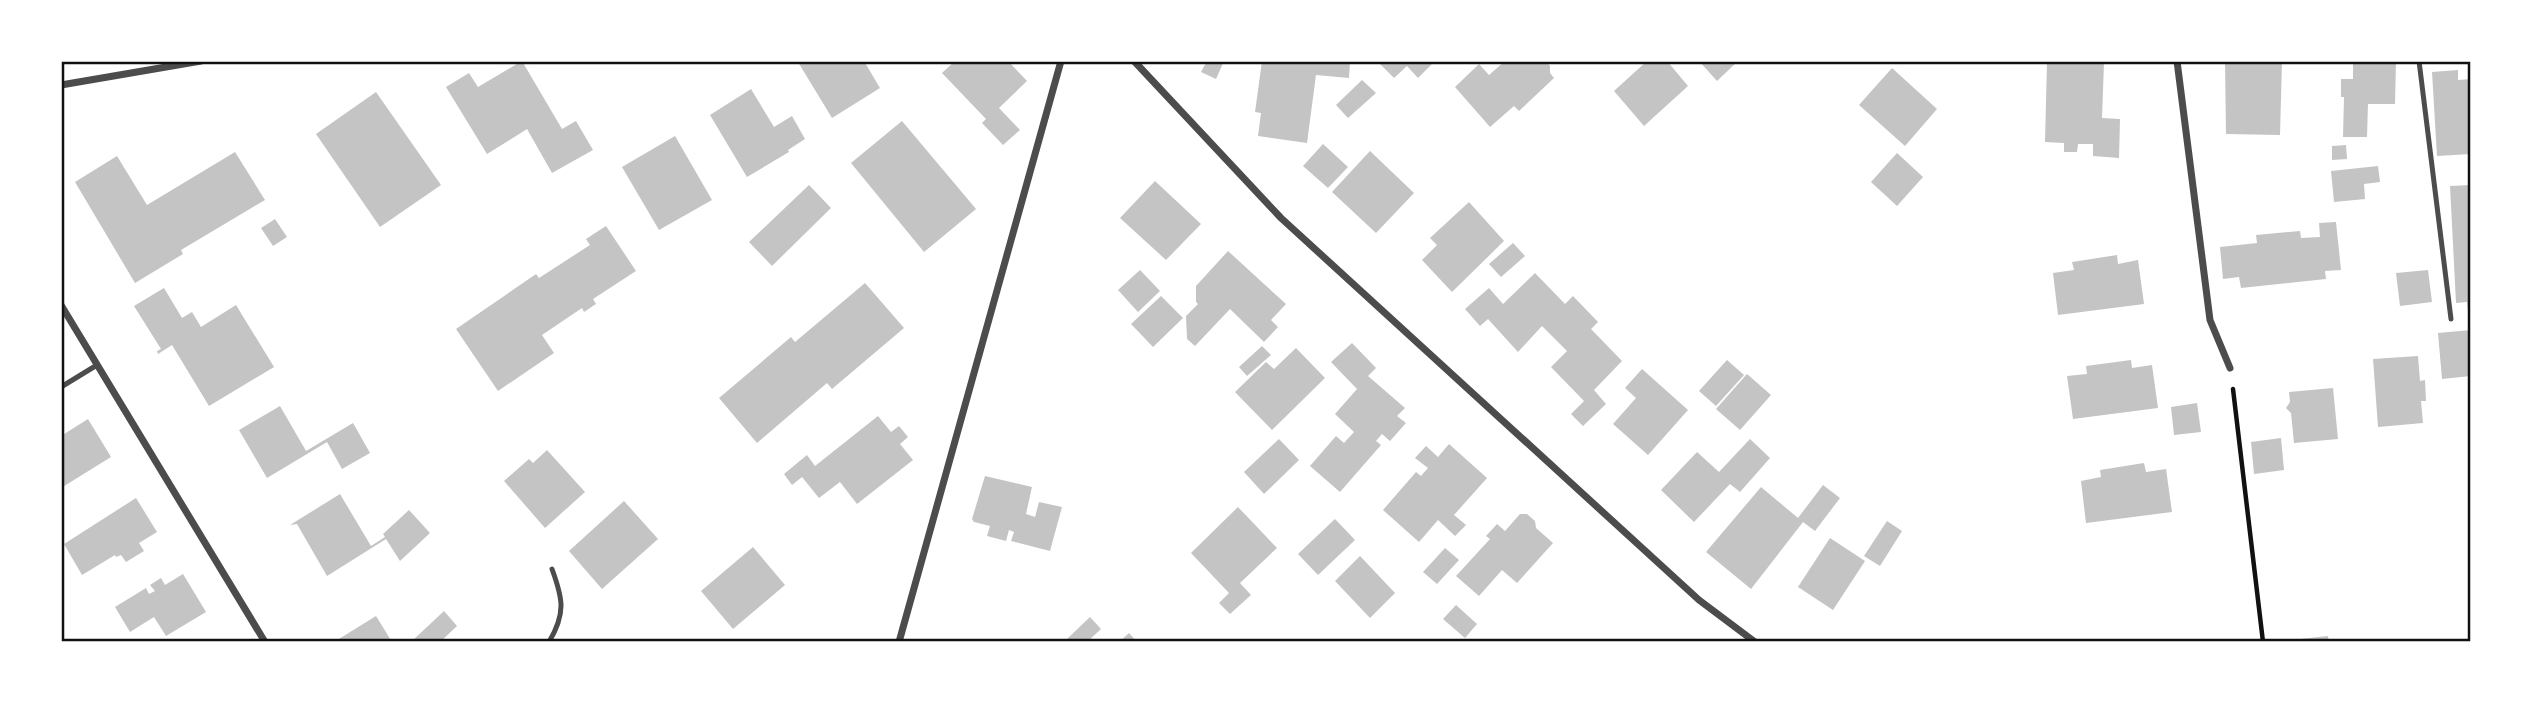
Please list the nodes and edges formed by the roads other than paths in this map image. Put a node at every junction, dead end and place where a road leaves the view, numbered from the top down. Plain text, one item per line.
1 (201, 61) edge
2 (1061, 61) edge
3 (1133, 61) edge
4 (2178, 61) edge
5 (2419, 61) edge
6 (61, 85) edge
7 (61, 305) edge
8 (2451, 319) dead end
9 (97, 365) junction
10 (2230, 368) road end
11 (61, 387) edge
12 (552, 569) dead end
13 (265, 642) edge
14 (549, 642) edge
15 (899, 642) edge
16 (1755, 642) edge

1 - 6 street
2 - 15 street
3 - 16 street
4 - 10 street
5 - 8 lane
7 - 9 street
9 - 11 lane
9 - 13 street
12 - 14 lane

